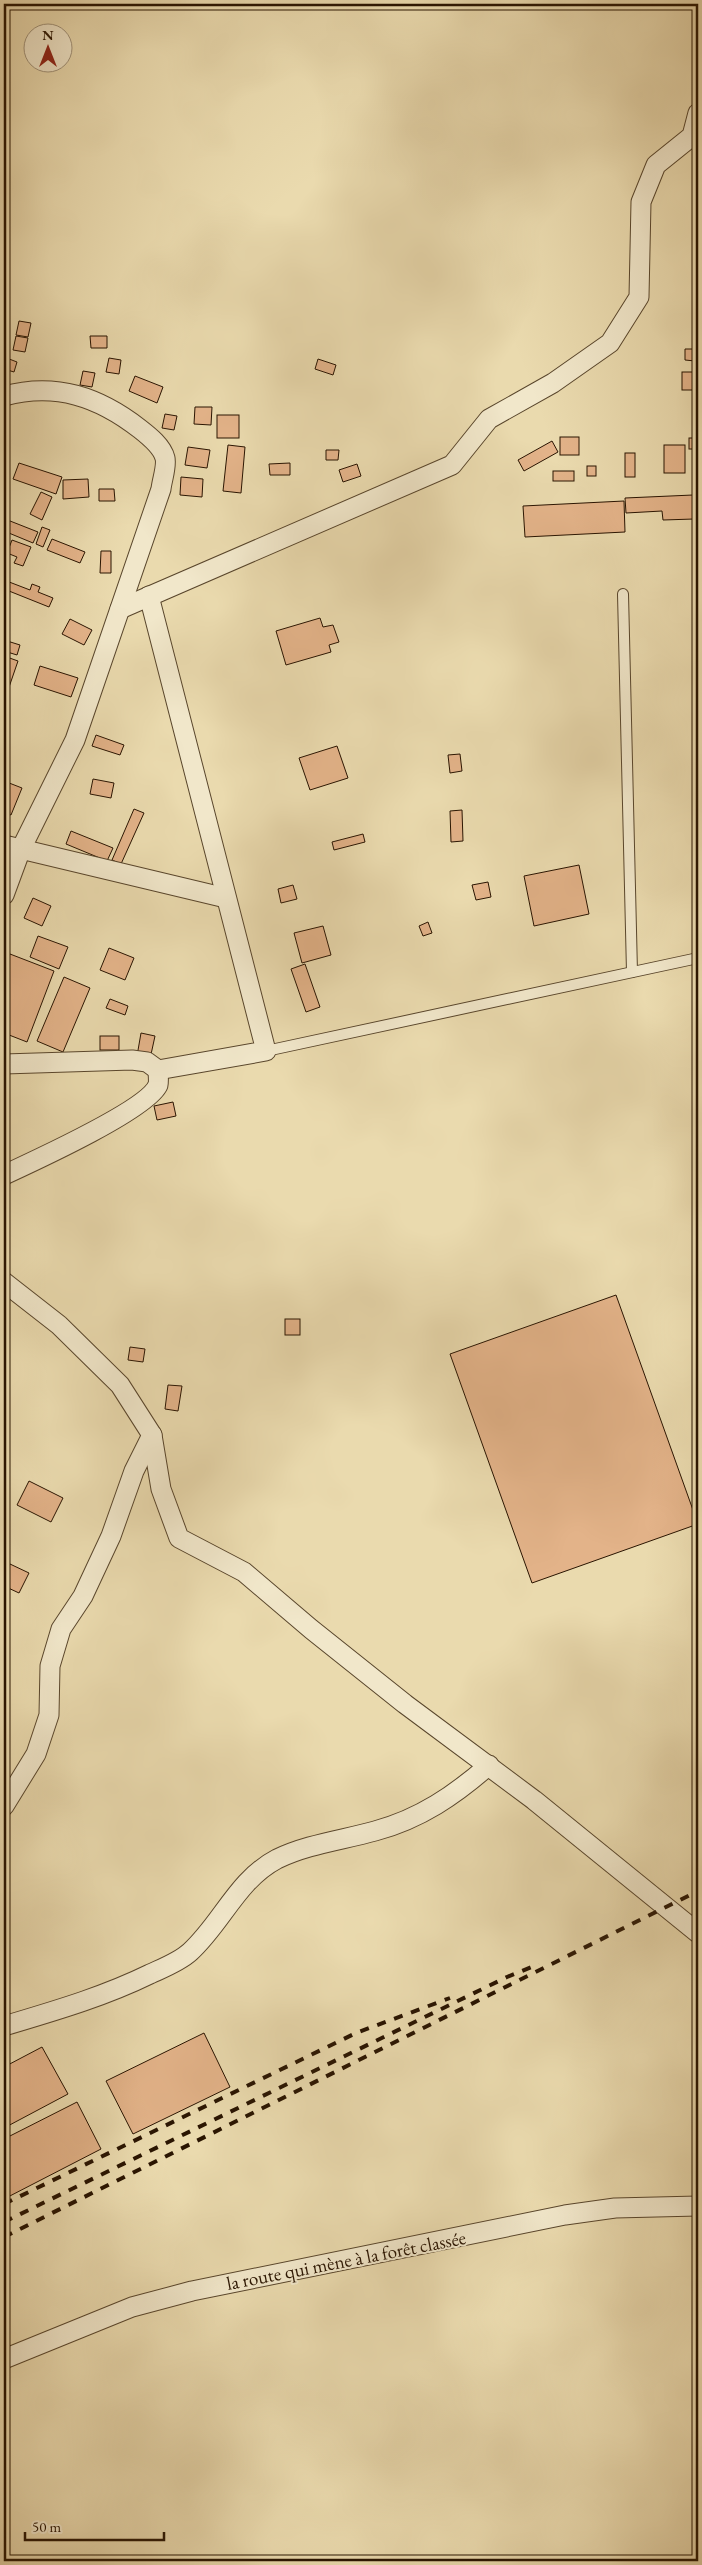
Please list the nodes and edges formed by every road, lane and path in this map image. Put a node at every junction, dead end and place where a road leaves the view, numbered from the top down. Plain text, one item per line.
1 (698, 113) edge
2 (4, 396) edge
3 (623, 594) dead end
4 (149, 596) junction
5 (120, 609) junction
6 (12, 847) edge
7 (4, 895) edge
8 (226, 898) junction
9 (698, 958) edge
10 (632, 972) junction
11 (266, 1051) junction
12 (4, 1064) edge
13 (158, 1070) junction
14 (4, 1175) edge
15 (4, 1282) edge
16 (152, 1435) junction
17 (489, 1765) junction
18 (4, 1806) edge
19 (698, 1933) edge
20 (4, 2026) edge
21 (698, 2206) edge
22 (4, 2359) edge

1 - 4 street
2 - 5 street
3 - 10 lane
4 - 5 street
4 - 8 street
5 - 6 street
6 - 7 street
6 - 8 street
8 - 11 street
9 - 10 lane
10 - 11 lane
11 - 13 street
12 - 13 street
13 - 14 street
15 - 16 street
16 - 17 street
16 - 18 street
17 - 19 street
17 - 20 street
21 - 22 street, la route qui mène à la forêt classée

